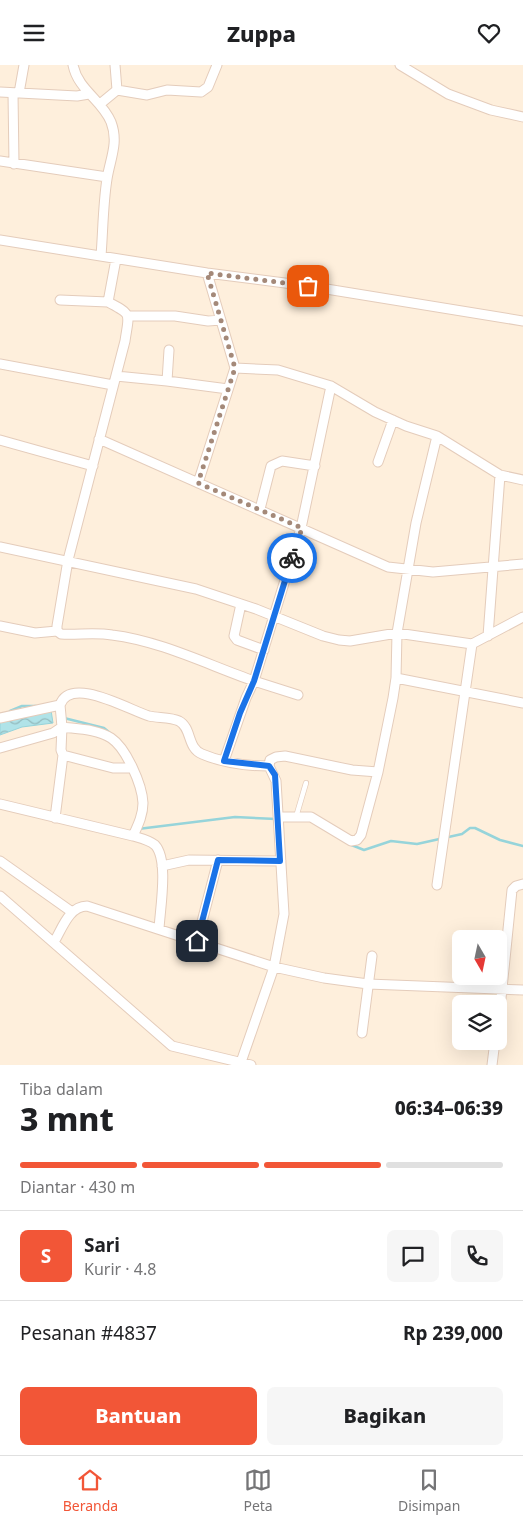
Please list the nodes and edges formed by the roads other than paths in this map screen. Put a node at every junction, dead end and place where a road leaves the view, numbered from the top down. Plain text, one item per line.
1 (24, 65) edge
2 (73, 65) edge
3 (115, 65) edge
4 (217, 65) edge
5 (400, 65) edge
6 (117, 90) junction
7 (0, 92) edge
8 (16, 93) junction
9 (89, 94) junction
10 (100, 104) junction
11 (523, 117) edge
12 (0, 161) edge
13 (14, 164) junction
14 (107, 177) junction
15 (0, 240) edge
16 (101, 256) junction
17 (116, 259) junction
18 (207, 273) junction
19 (60, 300) dead end
20 (108, 302) junction
21 (128, 316) junction
22 (221, 320) junction
23 (523, 321) edge
24 (169, 350) dead end
25 (0, 363) edge
26 (235, 368) junction
27 (114, 381) junction
28 (167, 381) junction
29 (331, 386) junction
30 (228, 389) junction
31 (393, 420) junction
32 (437, 436) junction
33 (99, 439) junction
34 (0, 440) edge
35 (378, 462) dead end
36 (93, 466) junction
37 (315, 466) junction
38 (500, 475) junction
39 (523, 480) edge
40 (198, 483) junction
41 (260, 509) junction
42 (302, 528) junction
43 (0, 547) edge
44 (68, 561) junction
45 (523, 564) edge
46 (492, 568) junction
47 (408, 569) junction
48 (241, 604) junction
49 (274, 616) junction
50 (523, 617) edge
51 (0, 626) edge
52 (57, 631) junction
53 (397, 633) junction
54 (488, 636) junction
55 (472, 643) junction
56 (264, 650) junction
57 (396, 678) junction
58 (254, 681) junction
59 (465, 692) junction
60 (298, 695) dead end
61 (523, 703) edge
62 (60, 705) junction
63 (0, 718) edge
64 (62, 727) junction
65 (0, 748) edge
66 (63, 755) junction
67 (224, 761) junction
68 (269, 766) junction
69 (132, 768) junction
70 (378, 772) junction
71 (306, 783) dead end
72 (0, 805) edge
73 (296, 817) junction
74 (55, 818) junction
75 (278, 818) junction
76 (133, 836) junction
77 (218, 860) junction
78 (0, 861) edge
79 (280, 861) junction
80 (162, 866) junction
81 (523, 883) edge
82 (437, 885) dead end
83 (0, 895) edge
84 (72, 912) junction
85 (159, 929) junction
86 (197, 941) junction
87 (54, 942) junction
88 (372, 956) dead end
89 (274, 967) junction
90 (368, 984) junction
91 (503, 989) junction
92 (523, 990) edge
93 (502, 995) edge
94 (362, 1033) dead end
95 (494, 1050) edge
96 (241, 1064) edge
97 (251, 1065) edge
98 (492, 1065) edge

1 - 8 street
2 - 9 street
3 - 6 street
4 - 6 street
5 - 11 street
6 - 10 street
7 - 8 street
8 - 9 street
8 - 13 street
9 - 10 street
10 - 14 street
12 - 13 street
13 - 14 street
14 - 16 street
15 - 16 street
16 - 17 street
17 - 18 street
17 - 20 street
18 - 22 street
18 - 23 street
19 - 20 street
20 - 21 street
21 - 22 street
21 - 27 street
22 - 26 street
24 - 28 street
25 - 27 street
26 - 29 street
26 - 30 street
27 - 28 street
27 - 33 street
28 - 30 street
29 - 31 street
29 - 37 street
30 - 40 street
31 - 32 street
31 - 35 street
32 - 38 street
32 - 47 street
33 - 36 street
33 - 40 street
34 - 36 street
36 - 44 street
37 - 41 street
37 - 42 street
38 - 39 street
38 - 46 street
40 - 41 street
41 - 42 street
42 - 47 street
42 - 49 street
43 - 44 street
44 - 48 street
44 - 52 street
45 - 46 street
46 - 47 street
46 - 54 street
47 - 53 street
48 - 49 street
48 - 56 street
49 - 53 street
49 - 56 street
50 - 54 street
51 - 52 street
52 - 58 street
53 - 55 street
53 - 57 street
54 - 55 street
55 - 59 street
56 - 58 street
57 - 59 street
57 - 70 street
58 - 60 street
58 - 67 street
59 - 61 street
59 - 82 street
62 - 63 street
62 - 64 street
62 - 67 street
64 - 65 street
64 - 66 street
64 - 69 street
66 - 69 street
66 - 74 street
67 - 68 street
68 - 70 street
68 - 75 street
69 - 76 street
70 - 73 street
71 - 73 lane
72 - 74 street
73 - 75 street
74 - 76 street
75 - 79 street
76 - 80 street
77 - 79 street
77 - 80 street
77 - 86 street
78 - 84 street
79 - 89 street
80 - 85 street
81 - 91 street
83 - 87 street
84 - 85 street
84 - 87 street
85 - 86 street
86 - 89 street
87 - 96 street
88 - 90 street
89 - 90 street
89 - 96 street
90 - 91 street
90 - 94 street
91 - 92 street
91 - 93 street
95 - 98 street
96 - 97 street

